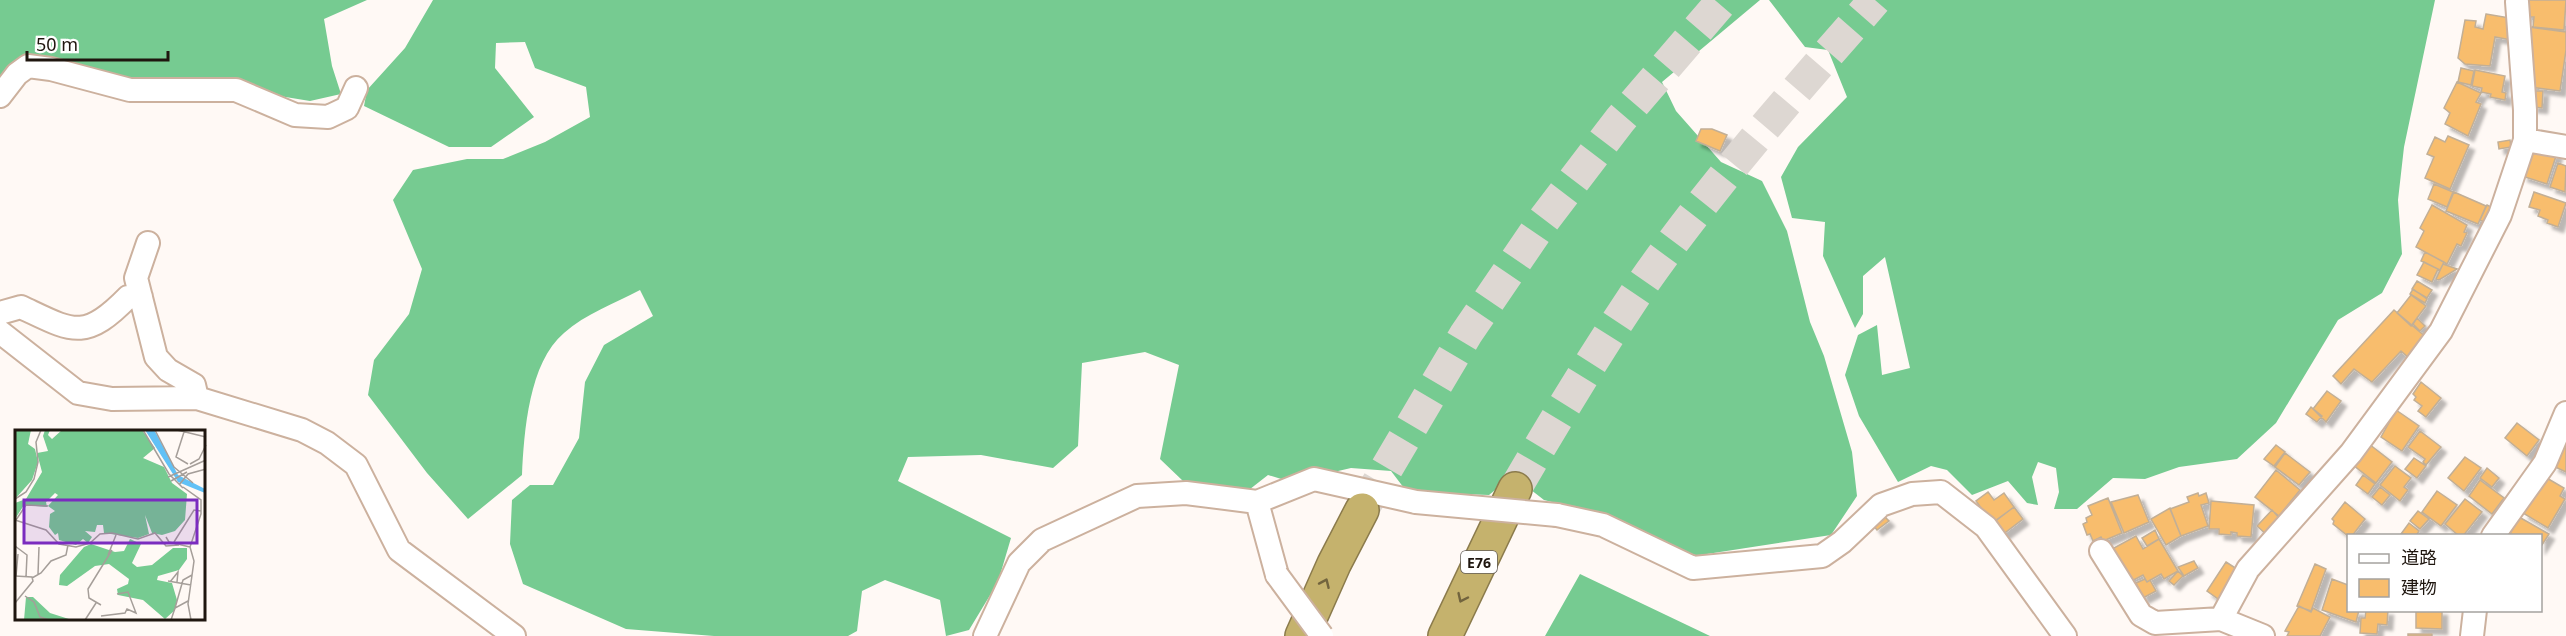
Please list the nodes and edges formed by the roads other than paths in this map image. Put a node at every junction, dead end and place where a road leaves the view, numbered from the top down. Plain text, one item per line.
1 (2517, 2) dead end
2 (356, 88) dead end
3 (0, 96) edge
4 (2525, 140) junction
5 (2566, 147) edge
6 (148, 243) dead end
7 (141, 297) junction
8 (0, 313) edge
9 (0, 332) edge
10 (197, 398) junction
11 (2566, 413) edge
12 (1515, 489) tunnel mouth
13 (1257, 502) junction
14 (1362, 510) tunnel mouth
15 (2494, 534) edge
16 (2101, 551) dead end
17 (2475, 612) edge
18 (2221, 619) junction
19 (514, 636) edge
20 (985, 636) edge
21 (1302, 636) edge
22 (1322, 636) edge
23 (1445, 636) edge
24 (2065, 636) edge
25 (2263, 636) edge
26 (2472, 636) edge

1 - 4 street
2 - 3 street
4 - 5 street
4 - 18 street
6 - 7 street
7 - 8 street
7 - 10 street
9 - 10 street
10 - 19 street
11 - 15 street
12 -> 23 highway, E76
13 - 20 street
13 - 22 street, bridge
13 - 24 street, bridge
21 -> 14 highway
16 - 18 street
17 - 26 street
18 - 25 street

